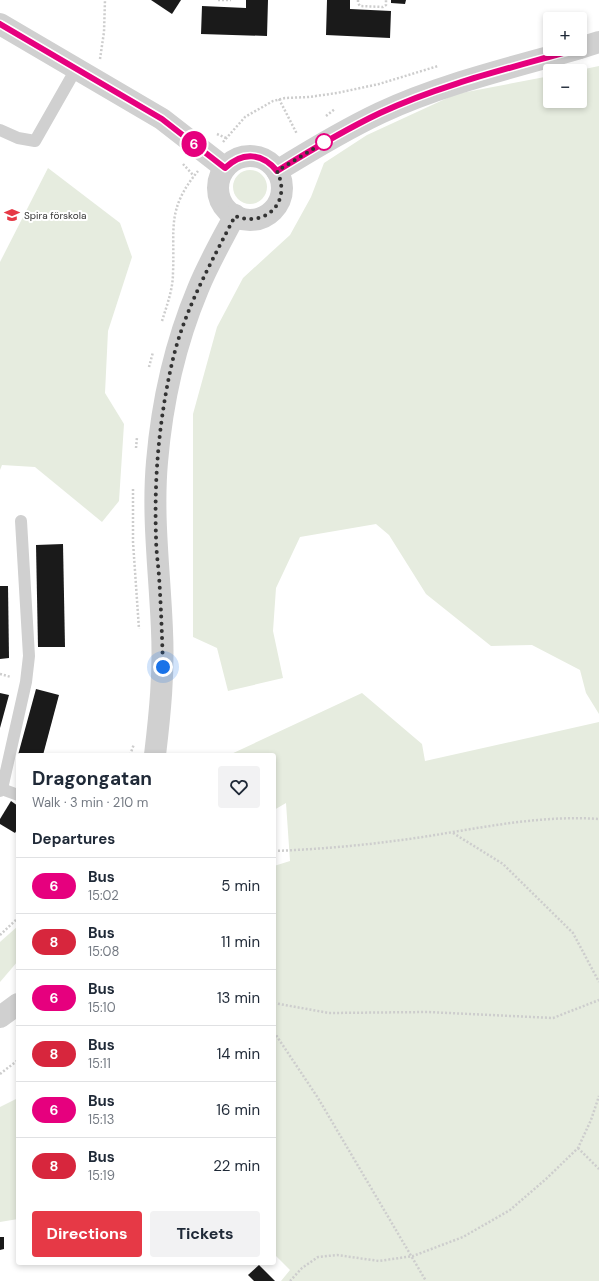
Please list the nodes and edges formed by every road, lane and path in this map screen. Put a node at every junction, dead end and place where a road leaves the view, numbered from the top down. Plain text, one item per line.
1 (105, 0) edge
2 (218, 0) edge
3 (232, 0) edge
4 (358, 0) edge
5 (386, 0) edge
6 (0, 24) edge
7 (599, 42) edge
8 (587, 46) edge
9 (553, 56) edge
10 (100, 61) dead end
11 (438, 66) dead end
12 (76, 69) junction
13 (0, 130) edge
14 (217, 162) junction
15 (277, 171) junction
16 (235, 216) junction
17 (162, 323) dead end
18 (155, 346) dead end
19 (149, 368) dead end
20 (137, 434) dead end
21 (136, 449) dead end
22 (133, 486) dead end
23 (21, 521) dead end
24 (139, 630) dead end
25 (135, 744) dead end
26 (131, 753) edge
27 (156, 753) edge
28 (1, 790) edge
29 (16, 794) edge
30 (599, 819) edge
31 (453, 832) junction
32 (276, 851) edge
33 (16, 920) edge
34 (0, 935) edge
35 (599, 982) edge
36 (599, 1000) edge
37 (276, 1003) edge
38 (16, 1005) edge
39 (0, 1017) edge
40 (276, 1035) edge
41 (16, 1062) edge
42 (0, 1074) edge
43 (599, 1096) edge
44 (578, 1148) junction
45 (599, 1169) edge
46 (413, 1256) junction
47 (290, 1281) edge
48 (426, 1281) edge

1 - 10 path
2 - 3 path
4 - 5 path
6 - 12 street
7 - 8 street
9 - 15 street
11 - 14 path
12 - 13 lane
12 - 14 street
14 - 15 street
14 - 16 street
14 - 17 path
15 - 16 street
16 - 27 street
18 - 19 path
20 - 21 path
22 - 24 path
23 - 28 lane
25 - 26 path
28 - 29 lane
30 - 31 path
31 - 32 path
31 - 35 path
33 - 34 path
36 - 37 path
38 - 39 street
40 - 46 path
41 - 42 path
43 - 44 path
44 - 45 path
44 - 46 path
46 - 47 path
46 - 48 path

